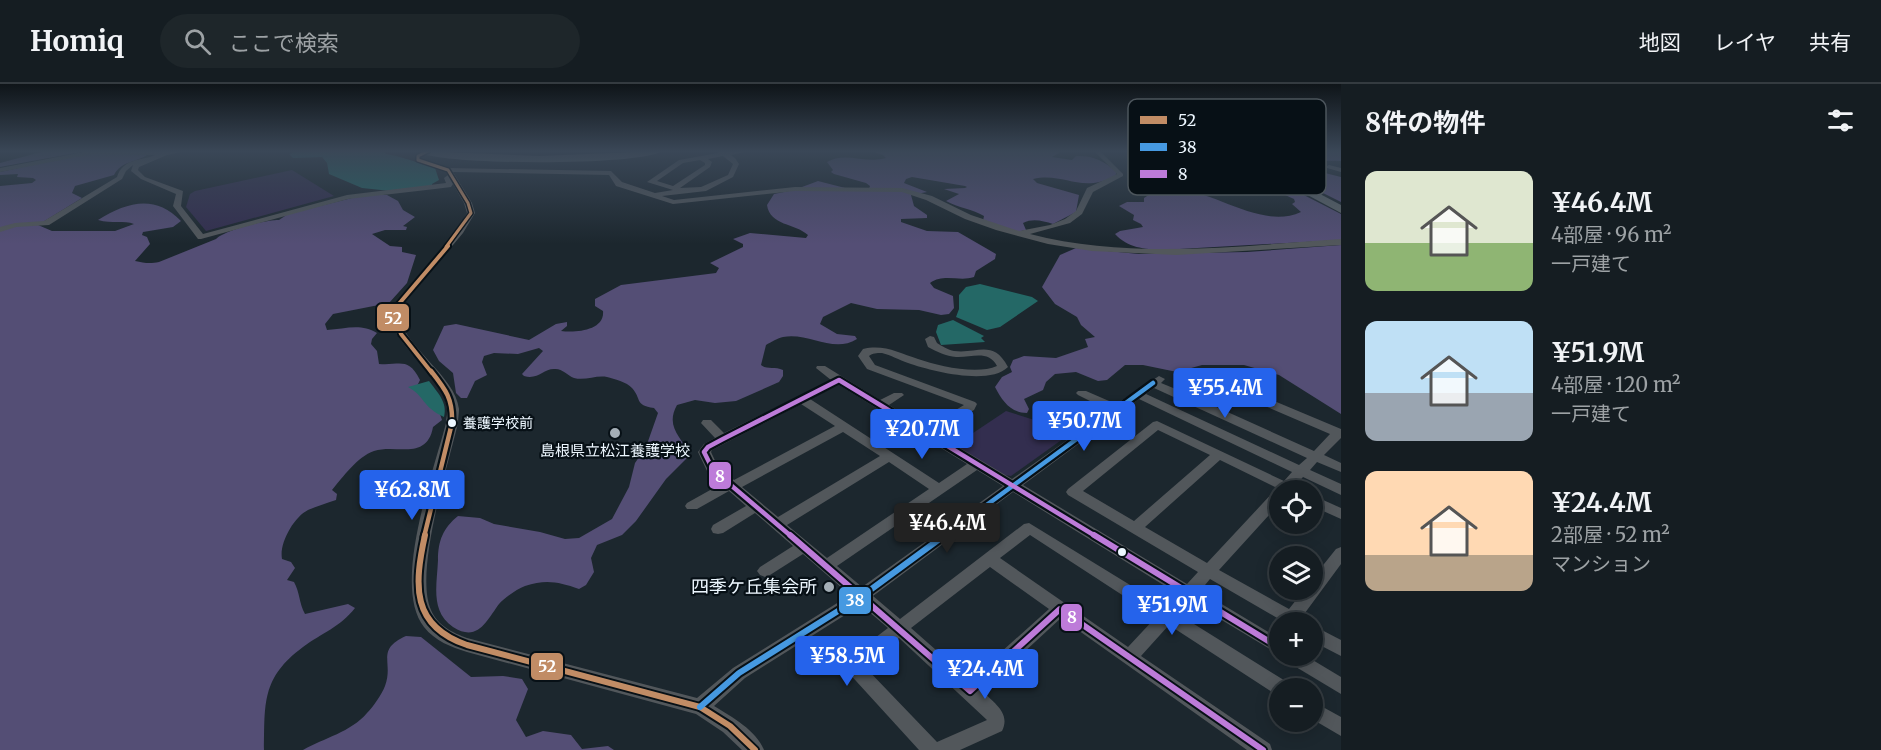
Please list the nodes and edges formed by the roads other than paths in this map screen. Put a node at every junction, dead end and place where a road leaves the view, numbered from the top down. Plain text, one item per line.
1 (113, 182) edge
2 (153, 182) edge
3 (450, 182) edge
4 (455, 182) edge
5 (618, 182) edge
6 (651, 182) edge
7 (684, 182) edge
8 (719, 182) edge
9 (1106, 182) edge
10 (675, 188) junction
11 (634, 189) junction
12 (687, 192) junction
13 (1313, 195) edge
14 (1341, 210) edge
15 (0, 230) edge
16 (1017, 234) junction
17 (1341, 242) edge
18 (930, 339) dead end
19 (821, 368) dead end
20 (839, 380) junction
21 (1267, 389) dead end
22 (1082, 393) dead end
23 (1137, 394) junction
24 (898, 395) dead end
25 (1184, 397) junction
26 (1257, 398) junction
27 (801, 399) junction
28 (880, 405) junction
29 (1116, 409) junction
30 (1054, 412) dead end
31 (707, 423) dead end
32 (843, 427) junction
33 (1088, 430) junction
34 (926, 433) junction
35 (1340, 434) edge
36 (723, 439) junction
37 (1218, 455) junction
38 (1316, 456) junction
39 (888, 457) junction
40 (976, 464) junction
41 (1341, 468) edge
42 (1301, 472) junction
43 (1294, 480) edge
44 (1269, 482) edge
45 (731, 486) junction
46 (1013, 486) junction
47 (940, 489) junction
48 (1341, 490) edge
49 (1323, 505) edge
50 (692, 506) dead end
51 (756, 506) junction
52 (1269, 508) edge
53 (1341, 514) edge
54 (777, 524) junction
55 (1136, 528) junction
56 (718, 529) dead end
57 (805, 546) junction
58 (1341, 553) edge
59 (990, 559) junction
60 (827, 565) junction
61 (765, 571) dead end
62 (1208, 571) junction
63 (1189, 593) junction
64 (862, 596) junction
65 (1060, 609) junction
66 (1279, 612) edge
67 (1300, 612) edge
68 (1167, 616) junction
69 (901, 629) junction
70 (1323, 638) edge
71 (1269, 641) edge
72 (1341, 649) edge
73 (1129, 657) junction
74 (1308, 666) edge
75 (1269, 680) edge
76 (1341, 686) edge
77 (970, 691) junction
78 (700, 707) junction
79 (1323, 716) edge
80 (1341, 727) edge
81 (755, 750) edge
82 (932, 750) edge
83 (939, 750) edge
84 (1263, 750) edge

1 - 15 street
2 - 3 street
4 - 78 street
5 - 11 street
6 - 10 street
7 - 10 street
8 - 12 street
9 - 16 street
10 - 12 street
11 - 12 street
11 - 16 street
13 - 14 highway
16 - 17 street
18 - 34 street
19 - 20 street
20 - 27 street
20 - 28 street
21 - 26 street
22 - 29 street
23 - 25 street
23 - 29 street
23 - 42 street
24 - 28 street
25 - 26 street
25 - 38 street
26 - 35 street
27 - 32 street
27 - 36 street
28 - 34 street
29 - 33 street
30 - 33 street
31 - 36 street
32 - 39 street
32 - 45 street
33 - 46 street
34 - 40 street
35 - 38 street
36 - 45 street
37 - 44 street
37 - 55 street
37 - 55 street
38 - 41 street
38 - 42 street
39 - 47 street
39 - 54 street
40 - 46 street
40 - 47 street
42 - 43 street
42 - 48 street
45 - 50 street
45 - 51 street
46 - 63 street
46 - 64 street
47 - 60 street
49 - 53 street
51 - 54 street
51 - 56 street
52 - 62 street
54 - 57 street
55 - 62 street
57 - 60 street
57 - 61 street
58 - 67 street
59 - 65 street
59 - 68 street
59 - 69 street
60 - 64 street
62 - 63 street
62 - 66 street
63 - 68 street
63 - 71 street
64 - 69 street
64 - 78 street
65 - 73 street
65 - 77 street
68 - 73 street
68 - 75 street
69 - 77 street
69 - 82 street
70 - 72 street
73 - 84 street
74 - 76 street
77 - 83 street
78 - 81 street
79 - 80 street

